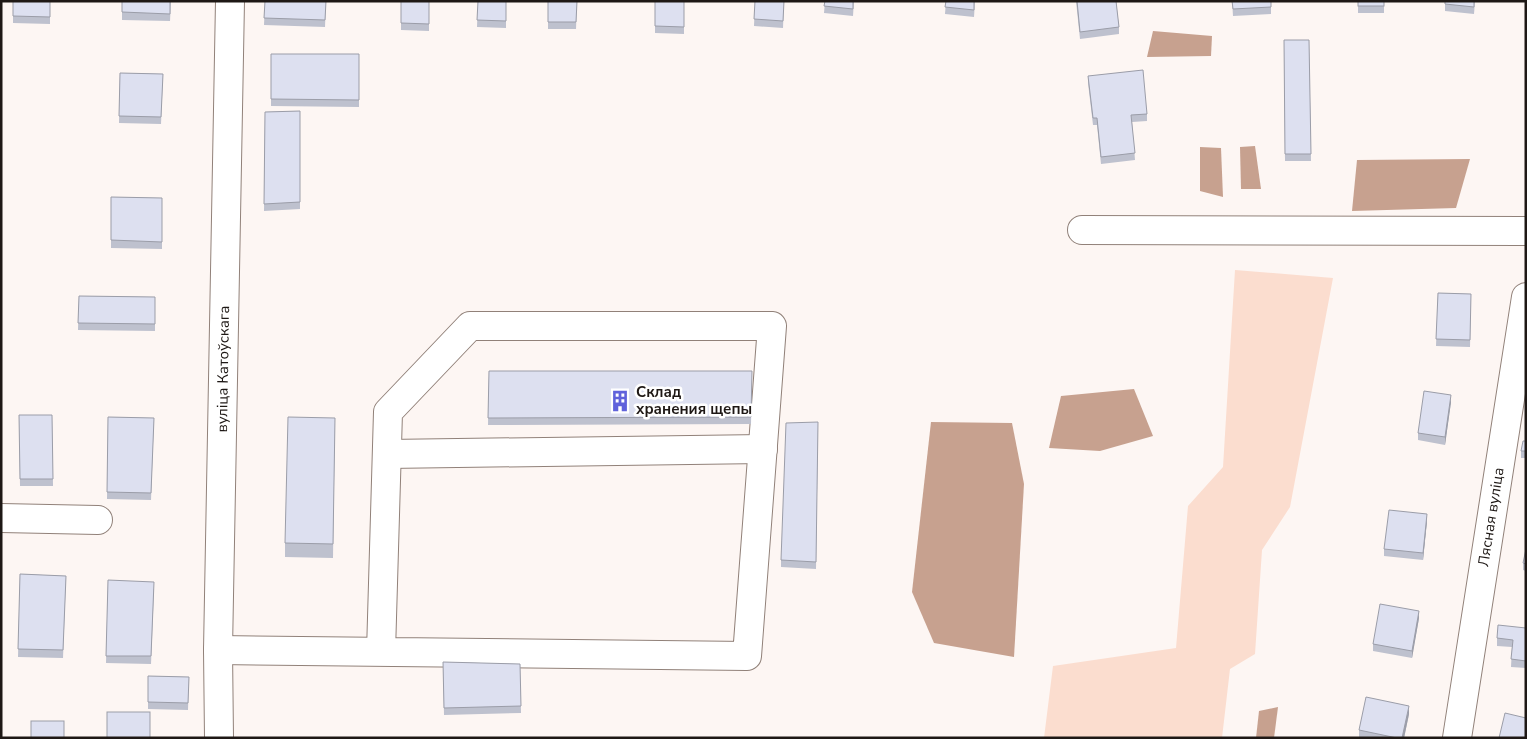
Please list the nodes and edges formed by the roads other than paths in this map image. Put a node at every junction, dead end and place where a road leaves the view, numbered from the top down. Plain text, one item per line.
1 (230, 1) edge
2 (1082, 230) dead end
3 (1526, 231) edge
4 (1526, 297) edge
5 (763, 450) junction
6 (387, 454) junction
7 (1, 518) edge
8 (98, 520) dead end
9 (218, 650) junction
10 (381, 652) junction
11 (219, 738) edge
12 (1457, 738) edge

1 - 9 street, вуліца Катоўскага
2 - 3 street
4 - 12 street, Лясная вуліца
5 - 6 street
5 - 6 street
5 - 10 street
6 - 10 street
7 - 8 street
9 - 10 street
9 - 11 street, вуліца Катоўскага

